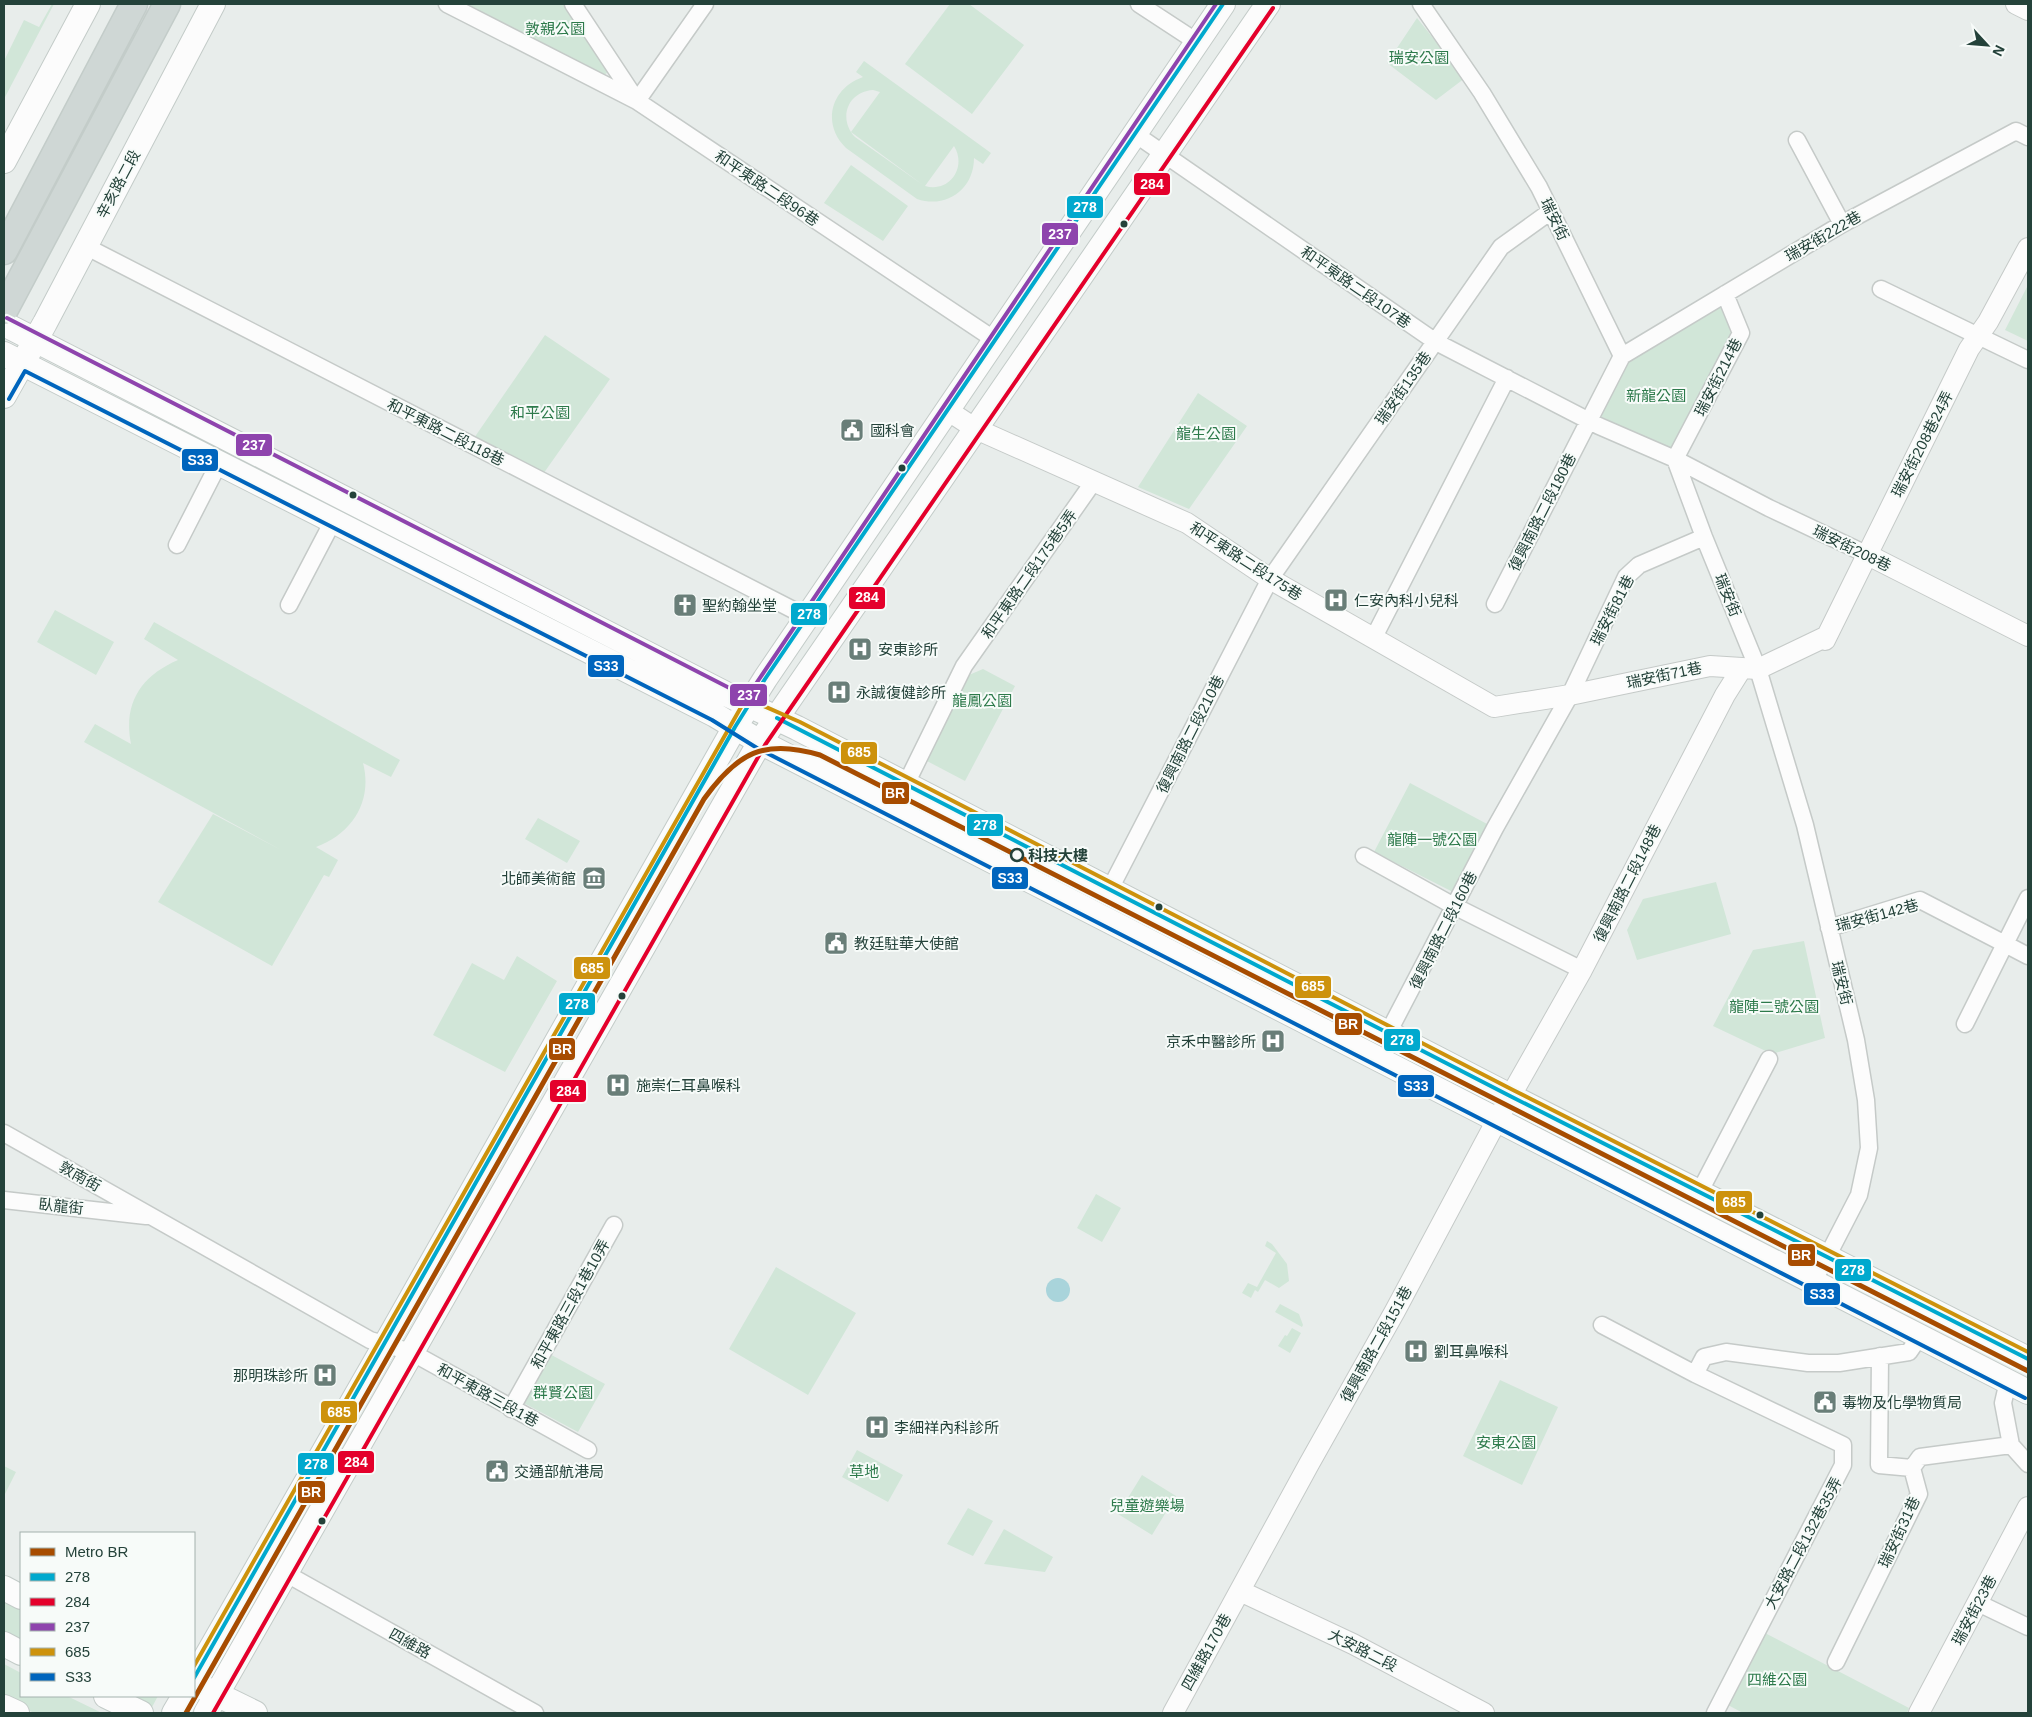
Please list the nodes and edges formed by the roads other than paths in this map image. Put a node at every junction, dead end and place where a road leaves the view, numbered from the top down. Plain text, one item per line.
1 (88, 4) edge
2 (134, 4) edge
3 (167, 4) edge
4 (213, 4) edge
5 (447, 4) edge
6 (573, 4) edge
7 (705, 4) edge
8 (1139, 4) edge
9 (1223, 4) edge
10 (1268, 4) edge
11 (1421, 4) edge
12 (2016, 4) edge
13 (2028, 10) edge
14 (1197, 42) junction
15 (637, 101) junction
16 (1135, 134) junction
17 (2028, 137) edge
18 (1797, 140) dead end
19 (1164, 155) junction
20 (4, 161) edge
21 (1551, 211) junction
22 (1842, 224) junction
23 (85, 246) junction
24 (2028, 248) edge
25 (4, 251) edge
26 (1881, 289) dead end
27 (1725, 294) junction
28 (4, 311) edge
29 (4, 324) edge
30 (1978, 334) junction
31 (36, 340) junction
32 (995, 340) junction
33 (1436, 342) junction
34 (1622, 356) junction
35 (13, 359) edge
36 (2028, 360) edge
37 (1507, 378) junction
38 (4, 396) edge
39 (948, 410) junction
40 (1589, 420) junction
41 (976, 429) junction
42 (1676, 459) junction
43 (219, 463) junction
44 (1094, 481) junction
45 (333, 521) junction
46 (1704, 537) junction
47 (177, 545) dead end
48 (1866, 554) junction
49 (1270, 579) junction
50 (1495, 604) dead end
51 (290, 605) dead end
52 (807, 618) junction
53 (2028, 636) edge
54 (1373, 639) junction
55 (1750, 669) junction
56 (1570, 695) junction
57 (749, 705) junction
58 (777, 718) junction
59 (735, 727) junction
60 (760, 742) junction
61 (906, 784) junction
62 (1364, 856) dead end
63 (1110, 889) junction
64 (2028, 898) edge
65 (1454, 906) junction
66 (1829, 928) junction
67 (2005, 944) junction
68 (2028, 956) edge
69 (1582, 970) junction
70 (1965, 1024) dead end
71 (1388, 1034) junction
72 (1769, 1059) dead end
73 (1510, 1096) junction
74 (1497, 1120) junction
75 (4, 1133) edge
76 (1700, 1193) junction
77 (4, 1200) edge
78 (156, 1218) junction
79 (614, 1225) dead end
80 (1827, 1257) junction
81 (1813, 1281) junction
82 (1602, 1325) dead end
83 (1920, 1336) junction
84 (385, 1345) junction
85 (411, 1352) junction
86 (1880, 1356) junction
87 (2028, 1360) edge
88 (1695, 1374) junction
89 (2008, 1381) junction
90 (2028, 1392) edge
91 (511, 1409) junction
92 (2011, 1445) junction
93 (588, 1450) dead end
94 (2028, 1464) edge
95 (1912, 1468) junction
96 (2028, 1507) edge
97 (285, 1573) junction
98 (4, 1588) edge
99 (1240, 1591) junction
100 (20, 1596) edge
101 (1978, 1603) junction
102 (2028, 1627) edge
103 (4, 1644) edge
104 (20, 1652) edge
105 (1836, 1662) dead end
106 (195, 1676) edge
107 (195, 1684) edge
108 (108, 1697) edge
109 (183, 1697) edge
110 (211, 1704) edge
111 (4, 1707) edge
112 (1924, 1711) edge
113 (17, 1713) edge
114 (141, 1713) edge
115 (174, 1713) edge
116 (255, 1713) edge
117 (535, 1713) edge
118 (1173, 1713) edge
119 (1484, 1713) edge
120 (1715, 1713) edge

1 - 20 main road
2 - 25 main road
3 - 28 main road
4 - 23 main road, 辛亥路二段
5 - 15 street
6 - 15 street, 和平東路二段96巷
7 - 15 street
8 - 14 street
9 - 14 main road
10 - 19 main road
11 - 21 street, 瑞安街
12 - 13 street
14 - 16 main road
15 - 32 street, 和平東路二段96巷
16 - 19 street, 和平東路二段107巷
16 - 32 main road
17 - 22 street, 瑞安街222巷
18 - 22 street
19 - 33 street, 和平東路二段107巷
19 - 41 main road
21 - 33 street, 瑞安街135巷
21 - 34 street, 瑞安街
22 - 27 street, 瑞安街222巷
23 - 31 main road, 辛亥路二段
23 - 52 street, 和平東路二段118巷
24 - 30 street, 瑞安街208巷24弄
26 - 30 street
27 - 34 street, 瑞安街222巷
27 - 42 street, 瑞安街214巷
29 - 31 main road
30 - 36 street
30 - 48 street, 瑞安街208巷24弄
31 - 35 main road, 辛亥路二段
31 - 57 main road
32 - 39 main road
33 - 37 street, 和平東路二段107巷
33 - 49 street, 瑞安街135巷
34 - 40 street
35 - 38 main road, 辛亥路二段
35 - 43 main road
37 - 40 street, 和平東路二段107巷
37 - 54 street
39 - 41 street, 和平東路二段175巷
39 - 52 main road
40 - 42 street
40 - 50 street, 復興南路二段180巷
41 - 44 street, 和平東路二段175巷
41 - 58 main road
42 - 46 street, 瑞安街
42 - 48 street, 瑞安街208巷
43 - 45 main road
43 - 47 street
44 - 49 street, 和平東路二段175巷
44 - 61 street, 和平東路二段175巷5弄
45 - 51 street
45 - 59 main road
46 - 55 street, 瑞安街
46 - 56 street, 瑞安街81巷
48 - 53 street, 瑞安街208巷
48 - 55 street, 瑞安街208巷24弄
49 - 54 street, 和平東路二段175巷
49 - 63 street, 復興南路二段210巷
52 - 57 main road
54 - 56 street, 和平東路二段175巷
55 - 56 street, 瑞安街71巷
55 - 66 street, 瑞安街
55 - 69 street, 復興南路二段148巷
56 - 65 street, 復興南路二段160巷
57 - 58 main road
57 - 59 main road
58 - 60 main road
58 - 61 main road
59 - 60 main road
59 - 84 main road
60 - 74 main road
60 - 85 main road
61 - 63 main road
62 - 65 street
63 - 71 main road
64 - 67 street
65 - 69 street
65 - 71 street, 復興南路二段160巷
66 - 67 street, 瑞安街142巷
66 - 80 street, 瑞安街
67 - 68 street, 瑞安街142巷
67 - 70 street
69 - 73 street, 復興南路二段148巷
71 - 73 main road
72 - 76 street
73 - 74 street, 復興南路二段151巷
73 - 76 main road
74 - 81 main road
74 - 99 street, 復興南路二段151巷
75 - 78 street, 敦南街
76 - 80 main road
77 - 78 street, 臥龍街
78 - 84 street, 臥龍街
79 - 91 street, 和平東路三段1巷10弄
80 - 81 street, 瑞安街
80 - 87 main road
81 - 83 main road
82 - 88 street
83 - 86 street
83 - 89 main road
84 - 85 street, 和平東路三段1巷
84 - 106 main road
85 - 91 street, 和平東路三段1巷
85 - 97 main road
86 - 88 street
86 - 95 street
88 - 120 street, 大安路二段132巷35弄
89 - 90 main road
89 - 92 street
91 - 93 street, 和平東路三段1巷
92 - 94 street
92 - 95 street
95 - 105 street, 瑞安街31巷
96 - 101 street, 瑞安街23巷
97 - 110 main road
97 - 117 street, 四維路
98 - 100 main road
99 - 118 street, 四維路170巷
99 - 119 street, 大安路二段
101 - 102 street
101 - 112 street, 瑞安街23巷
103 - 104 main road
107 - 110 main road
108 - 114 main road
109 - 115 main road
110 - 116 main road
111 - 113 main road

